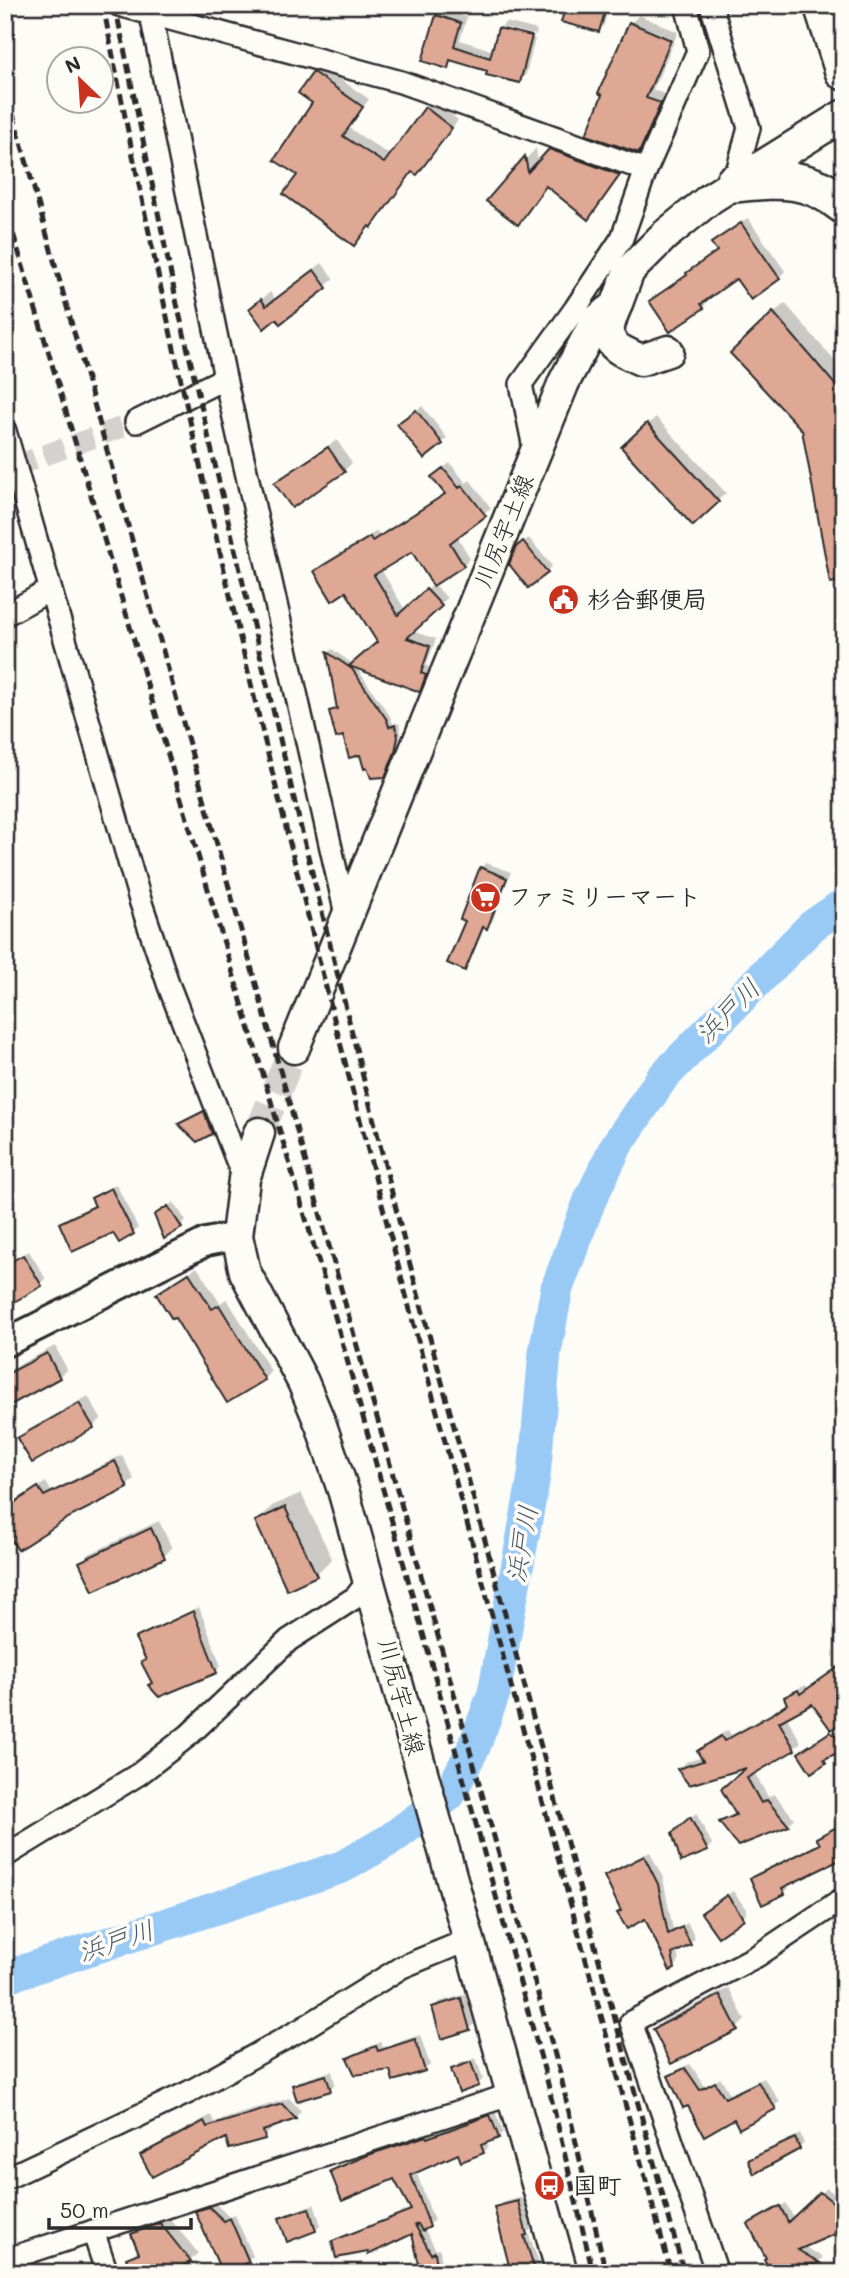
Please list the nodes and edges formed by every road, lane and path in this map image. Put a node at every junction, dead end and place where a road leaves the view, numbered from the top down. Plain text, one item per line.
1 (119, 5) edge
2 (686, 5) edge
3 (711, 5) edge
4 (823, 5) edge
5 (151, 15) junction
6 (844, 71) edge
7 (844, 115) edge
8 (646, 170) junction
9 (734, 183) junction
10 (844, 205) edge
11 (616, 306) junction
12 (668, 351) dead end
13 (225, 378) junction
14 (136, 422) tunnel mouth
15 (5, 431) edge
16 (535, 453) junction
17 (50, 590) junction
18 (5, 615) edge
19 (347, 919) junction
20 (294, 1048) tunnel mouth
21 (259, 1133) tunnel mouth
22 (244, 1179) junction
23 (237, 1236) junction
24 (5, 1343) edge
25 (372, 1589) junction
26 (5, 1856) edge
27 (844, 1898) edge
28 (465, 1932) junction
29 (511, 2092) junction
30 (5, 2179) edge
31 (93, 2231) junction
32 (5, 2260) edge
33 (107, 2273) edge
34 (562, 2273) edge
35 (717, 2273) edge

1 - 5 street
2 - 8 street
3 - 9 street
4 - 6 highway
5 - 8 street
5 - 13 street
7 - 9 main road, 川尻宇土線
8 - 16 street
9 - 10 highway
9 - 11 main road, 川尻宇土線
11 - 12 main road
11 - 16 main road, 川尻宇土線
13 - 14 street
13 - 19 street
15 - 17 street
16 - 19 main road, 川尻宇土線
17 - 18 street
17 - 22 street
19 - 20 main road, 川尻宇土線
21 - 22 main road, 川尻宇土線
22 - 23 main road, 川尻宇土線
23 - 24 street
23 - 25 main road, 川尻宇土線
25 - 26 street
25 - 28 main road, 川尻宇土線
27 - 35 street
28 - 29 main road, 川尻宇土線
28 - 30 street
29 - 31 street
29 - 34 main road, 川尻宇土線
31 - 32 street
31 - 33 street

